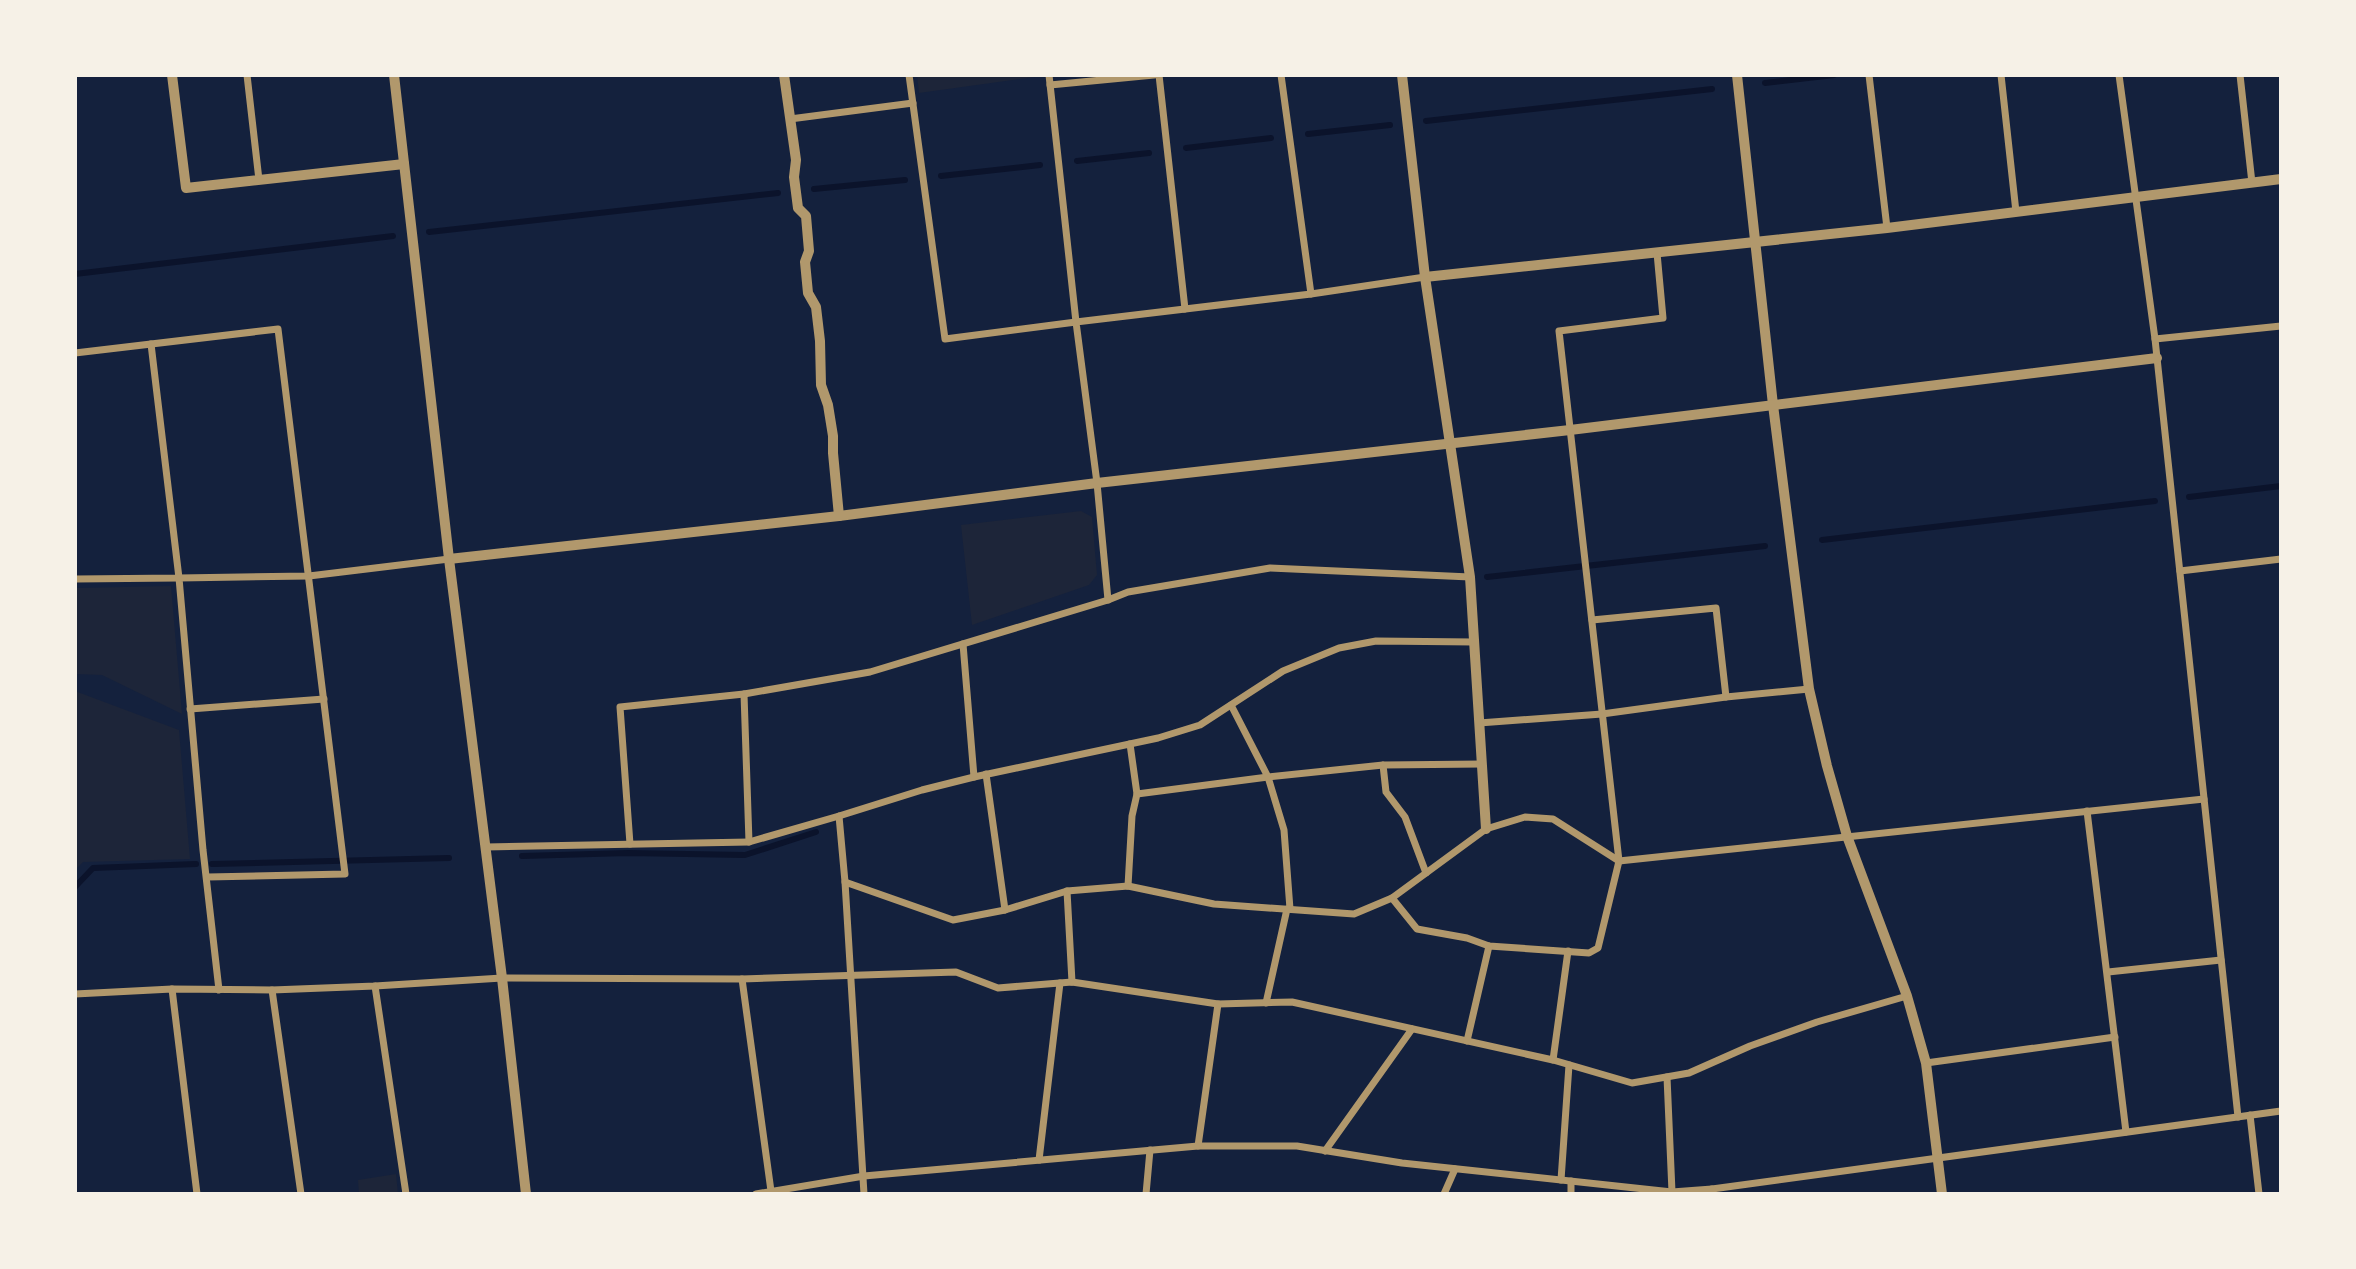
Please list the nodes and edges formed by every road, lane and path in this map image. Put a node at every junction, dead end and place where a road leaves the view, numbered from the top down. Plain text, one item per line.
1 (172, 75) edge
2 (247, 75) edge
3 (394, 75) edge
4 (784, 75) edge
5 (909, 75) edge
6 (1049, 75) edge
7 (1157, 75) edge
8 (1281, 75) edge
9 (1402, 75) edge
10 (1737, 75) edge
11 (1869, 75) edge
12 (2001, 75) edge
13 (2119, 75) edge
14 (2240, 75) edge
15 (1050, 85) junction
16 (913, 103) junction
17 (790, 119) junction
18 (404, 164) junction
19 (2281, 179) edge
20 (259, 180) junction
21 (2252, 183) junction
22 (2134, 197) junction
23 (2016, 212) junction
24 (1887, 228) junction
25 (1754, 242) junction
26 (1657, 253) junction
27 (1425, 277) junction
28 (1311, 294) junction
29 (1185, 309) junction
30 (1076, 322) junction
31 (2281, 326) edge
32 (2155, 340) junction
33 (151, 344) junction
34 (75, 354) edge
35 (2157, 358) junction
36 (1773, 405) junction
37 (1570, 430) junction
38 (1450, 444) junction
39 (1097, 483) junction
40 (839, 516) junction
41 (449, 559) junction
42 (2281, 559) edge
43 (2180, 571) junction
44 (309, 576) junction
45 (1470, 577) junction
46 (179, 578) junction
47 (75, 579) edge
48 (1108, 600) junction
49 (1592, 620) junction
50 (1474, 642) junction
51 (963, 644) junction
52 (1809, 689) junction
53 (744, 694) junction
54 (1726, 697) junction
55 (324, 699) junction
56 (1231, 705) junction
57 (190, 709) junction
58 (1602, 714) junction
59 (1479, 723) junction
60 (1130, 744) junction
61 (1482, 764) junction
62 (1383, 765) junction
63 (986, 774) junction
64 (974, 777) junction
65 (1268, 777) junction
66 (1137, 794) junction
67 (2204, 799) junction
68 (2087, 811) junction
69 (839, 816) junction
70 (1486, 829) junction
71 (1847, 836) junction
72 (748, 842) junction
73 (630, 844) junction
74 (486, 847) junction
75 (1619, 860) junction
76 (1426, 873) junction
77 (208, 877) junction
78 (845, 882) junction
79 (1128, 886) junction
80 (1067, 891) junction
81 (1392, 898) junction
82 (1288, 909) junction
83 (1004, 910) junction
84 (1489, 947) junction
85 (1568, 951) junction
86 (2221, 960) junction
87 (2108, 972) junction
88 (850, 976) junction
89 (502, 978) junction
90 (742, 979) junction
91 (1072, 982) junction
92 (1060, 983) junction
93 (376, 986) junction
94 (172, 989) junction
95 (219, 990) junction
96 (272, 990) junction
97 (75, 994) edge
98 (1907, 996) junction
99 (1266, 1003) junction
100 (1219, 1004) junction
101 (1412, 1029) junction
102 (2115, 1037) junction
103 (1467, 1041) junction
104 (1553, 1060) junction
105 (1926, 1063) junction
106 (1569, 1065) junction
107 (1667, 1077) junction
108 (2281, 1111) edge
109 (2250, 1115) junction
110 (2238, 1117) junction
111 (2126, 1132) junction
112 (1198, 1146) junction
113 (1150, 1150) junction
114 (1325, 1150) junction
115 (1937, 1158) junction
116 (1039, 1160) junction
117 (1455, 1169) junction
118 (864, 1176) junction
119 (1561, 1180) junction
120 (1571, 1181) junction
121 (771, 1191) junction
122 (1713, 1191) edge
123 (1672, 1192) edge
124 (197, 1194) edge
125 (301, 1194) edge
126 (406, 1194) edge
127 (526, 1194) edge
128 (756, 1194) edge
129 (864, 1194) edge
130 (1146, 1194) edge
131 (1444, 1194) edge
132 (1571, 1194) edge
133 (1942, 1194) edge
134 (2259, 1194) edge

1 - 20 street
2 - 20 street
3 - 18 street
4 - 17 street
5 - 16 street
6 - 15 street
7 - 15 street
7 - 29 street
8 - 28 street
9 - 27 street
10 - 25 street
11 - 24 street
12 - 23 street
13 - 22 street
14 - 21 street
15 - 30 street
16 - 17 street
16 - 30 street
17 - 40 street
18 - 20 street
18 - 41 street
19 - 21 street
21 - 22 street
22 - 23 street
22 - 32 street
23 - 24 street
24 - 25 street
25 - 26 street
25 - 36 street
26 - 27 street
26 - 37 street
27 - 28 street
27 - 38 street
28 - 29 street
29 - 30 street
30 - 39 street
31 - 32 street
32 - 35 street
33 - 34 street
33 - 44 street
33 - 46 street
35 - 36 street
35 - 43 street
36 - 37 street
36 - 52 street
37 - 38 street
37 - 49 street
38 - 39 street
38 - 45 street
39 - 40 street
39 - 48 street
40 - 41 street
41 - 44 street
41 - 74 street
42 - 43 street
43 - 67 street
44 - 46 street
44 - 55 street
45 - 48 street
45 - 50 street
46 - 47 street
46 - 57 street
48 - 51 street
49 - 54 street
49 - 58 street
50 - 56 street
50 - 59 street
51 - 53 street
51 - 64 street
52 - 54 street
52 - 71 street
53 - 72 street
53 - 73 street
54 - 58 street
55 - 57 street
55 - 77 street
56 - 60 street
56 - 65 street
57 - 77 street
58 - 59 street
58 - 75 street
59 - 61 street
60 - 63 street
60 - 66 street
61 - 62 street
61 - 70 street
62 - 65 street
62 - 76 street
63 - 64 street
63 - 83 street
64 - 69 street
65 - 66 street
65 - 82 street
66 - 79 street
67 - 68 street
67 - 86 street
68 - 71 street
68 - 87 street
69 - 72 street
69 - 78 street
70 - 75 street
70 - 76 street
71 - 75 street
71 - 98 street
72 - 73 street
73 - 74 street
74 - 89 street
75 - 85 street
76 - 81 street
77 - 95 street
78 - 83 street
78 - 88 street
79 - 80 street
79 - 82 street
80 - 83 street
80 - 91 street
81 - 82 street
81 - 84 street
82 - 99 street
84 - 85 street
84 - 103 street
85 - 104 street
86 - 87 street
86 - 110 street
87 - 102 street
88 - 90 street
88 - 92 street
88 - 118 street
89 - 90 street
89 - 93 street
89 - 127 street
90 - 121 street
91 - 92 street
91 - 100 street
92 - 116 street
93 - 96 street
93 - 126 street
94 - 95 street
94 - 97 street
94 - 124 street
95 - 96 street
96 - 125 street
98 - 105 street
98 - 107 street
99 - 100 street
99 - 101 street
100 - 112 street
101 - 103 street
101 - 114 street
102 - 105 street
102 - 111 street
103 - 104 street
104 - 106 street
105 - 115 street
106 - 107 street
106 - 119 street
107 - 123 street
108 - 109 street
109 - 110 street
109 - 134 street
110 - 111 street
111 - 115 street
112 - 113 street
112 - 114 street
113 - 116 street
113 - 130 street
114 - 117 street
115 - 122 street
115 - 133 street
116 - 118 street
117 - 119 street
117 - 131 street
118 - 121 street
118 - 129 street
119 - 120 street
120 - 123 street
120 - 132 street
121 - 128 street
122 - 123 street

